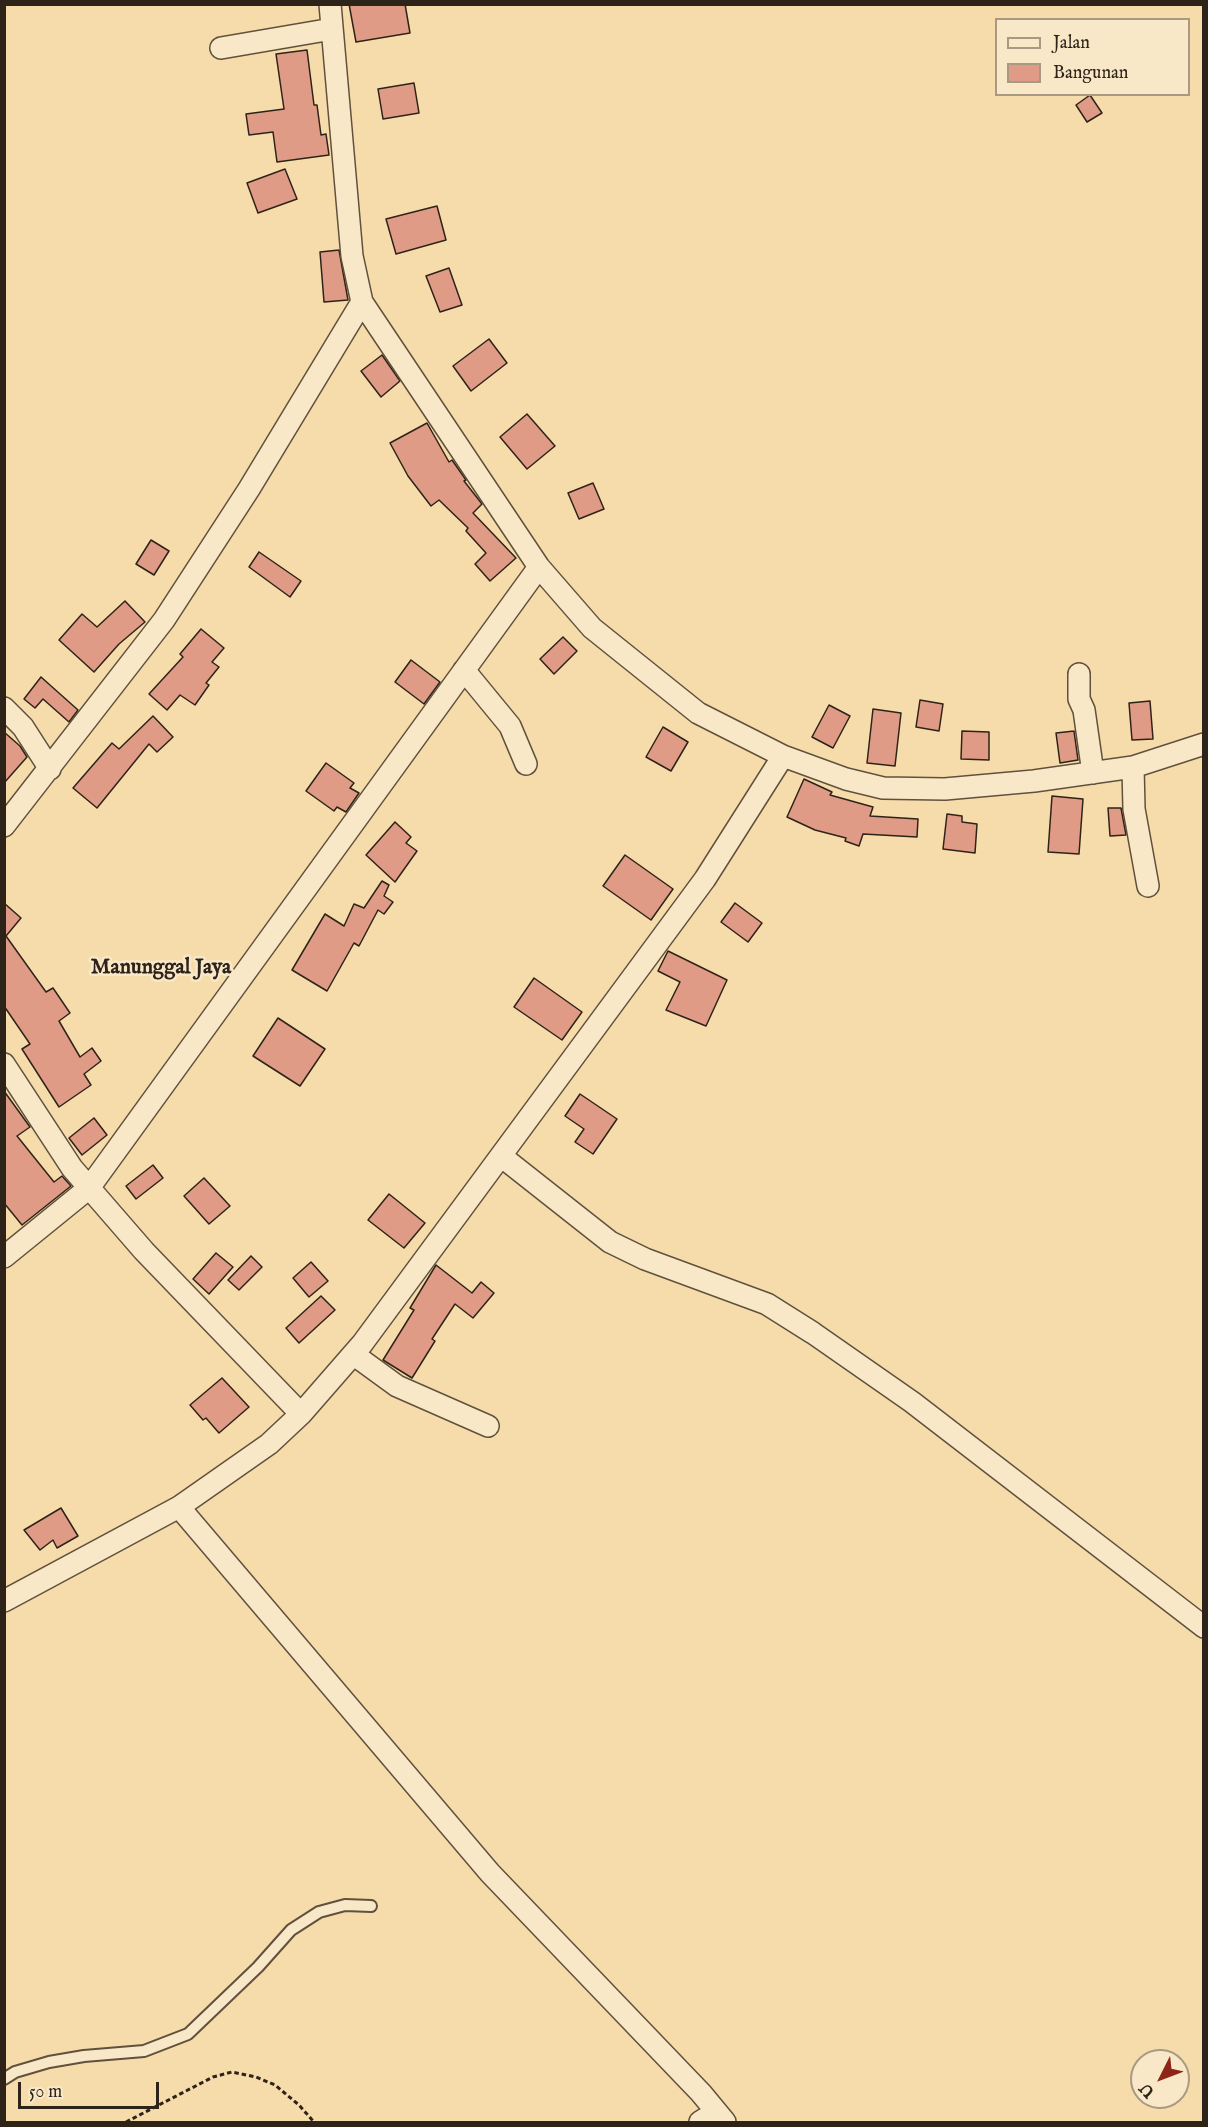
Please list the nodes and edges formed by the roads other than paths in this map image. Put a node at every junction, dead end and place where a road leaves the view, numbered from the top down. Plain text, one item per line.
1 (330, 4) edge
2 (332, 29) junction
3 (220, 48) dead end
4 (362, 302) junction
5 (539, 567) junction
6 (464, 670) junction
7 (1078, 674) dead end
8 (4, 708) edge
9 (1203, 744) edge
10 (783, 756) junction
11 (526, 764) dead end
12 (1133, 767) junction
13 (50, 769) junction
14 (1093, 773) junction
15 (4, 826) edge
16 (1148, 886) dead end
17 (4, 1064) edge
18 (501, 1156) junction
19 (89, 1188) junction
20 (4, 1257) edge
21 (353, 1354) junction
22 (301, 1414) junction
23 (488, 1426) dead end
24 (179, 1507) junction
25 (4, 1601) edge
26 (1203, 1627) edge
27 (370, 1906) dead end
28 (4, 2079) edge
29 (714, 2119) edge

1 - 2 street
2 - 3 street
2 - 4 street
4 - 5 street
4 - 13 street
5 - 6 street
5 - 10 street
6 - 11 street
6 - 19 street
7 - 14 street
8 - 13 street
9 - 12 street
10 - 14 street
10 - 18 street
12 - 14 street
12 - 16 street
13 - 15 street
17 - 19 street
18 - 21 street
18 - 26 street
19 - 20 street
19 - 22 street
21 - 22 street
21 - 23 street
22 - 24 street
24 - 25 street
24 - 29 street
27 - 28 lane

